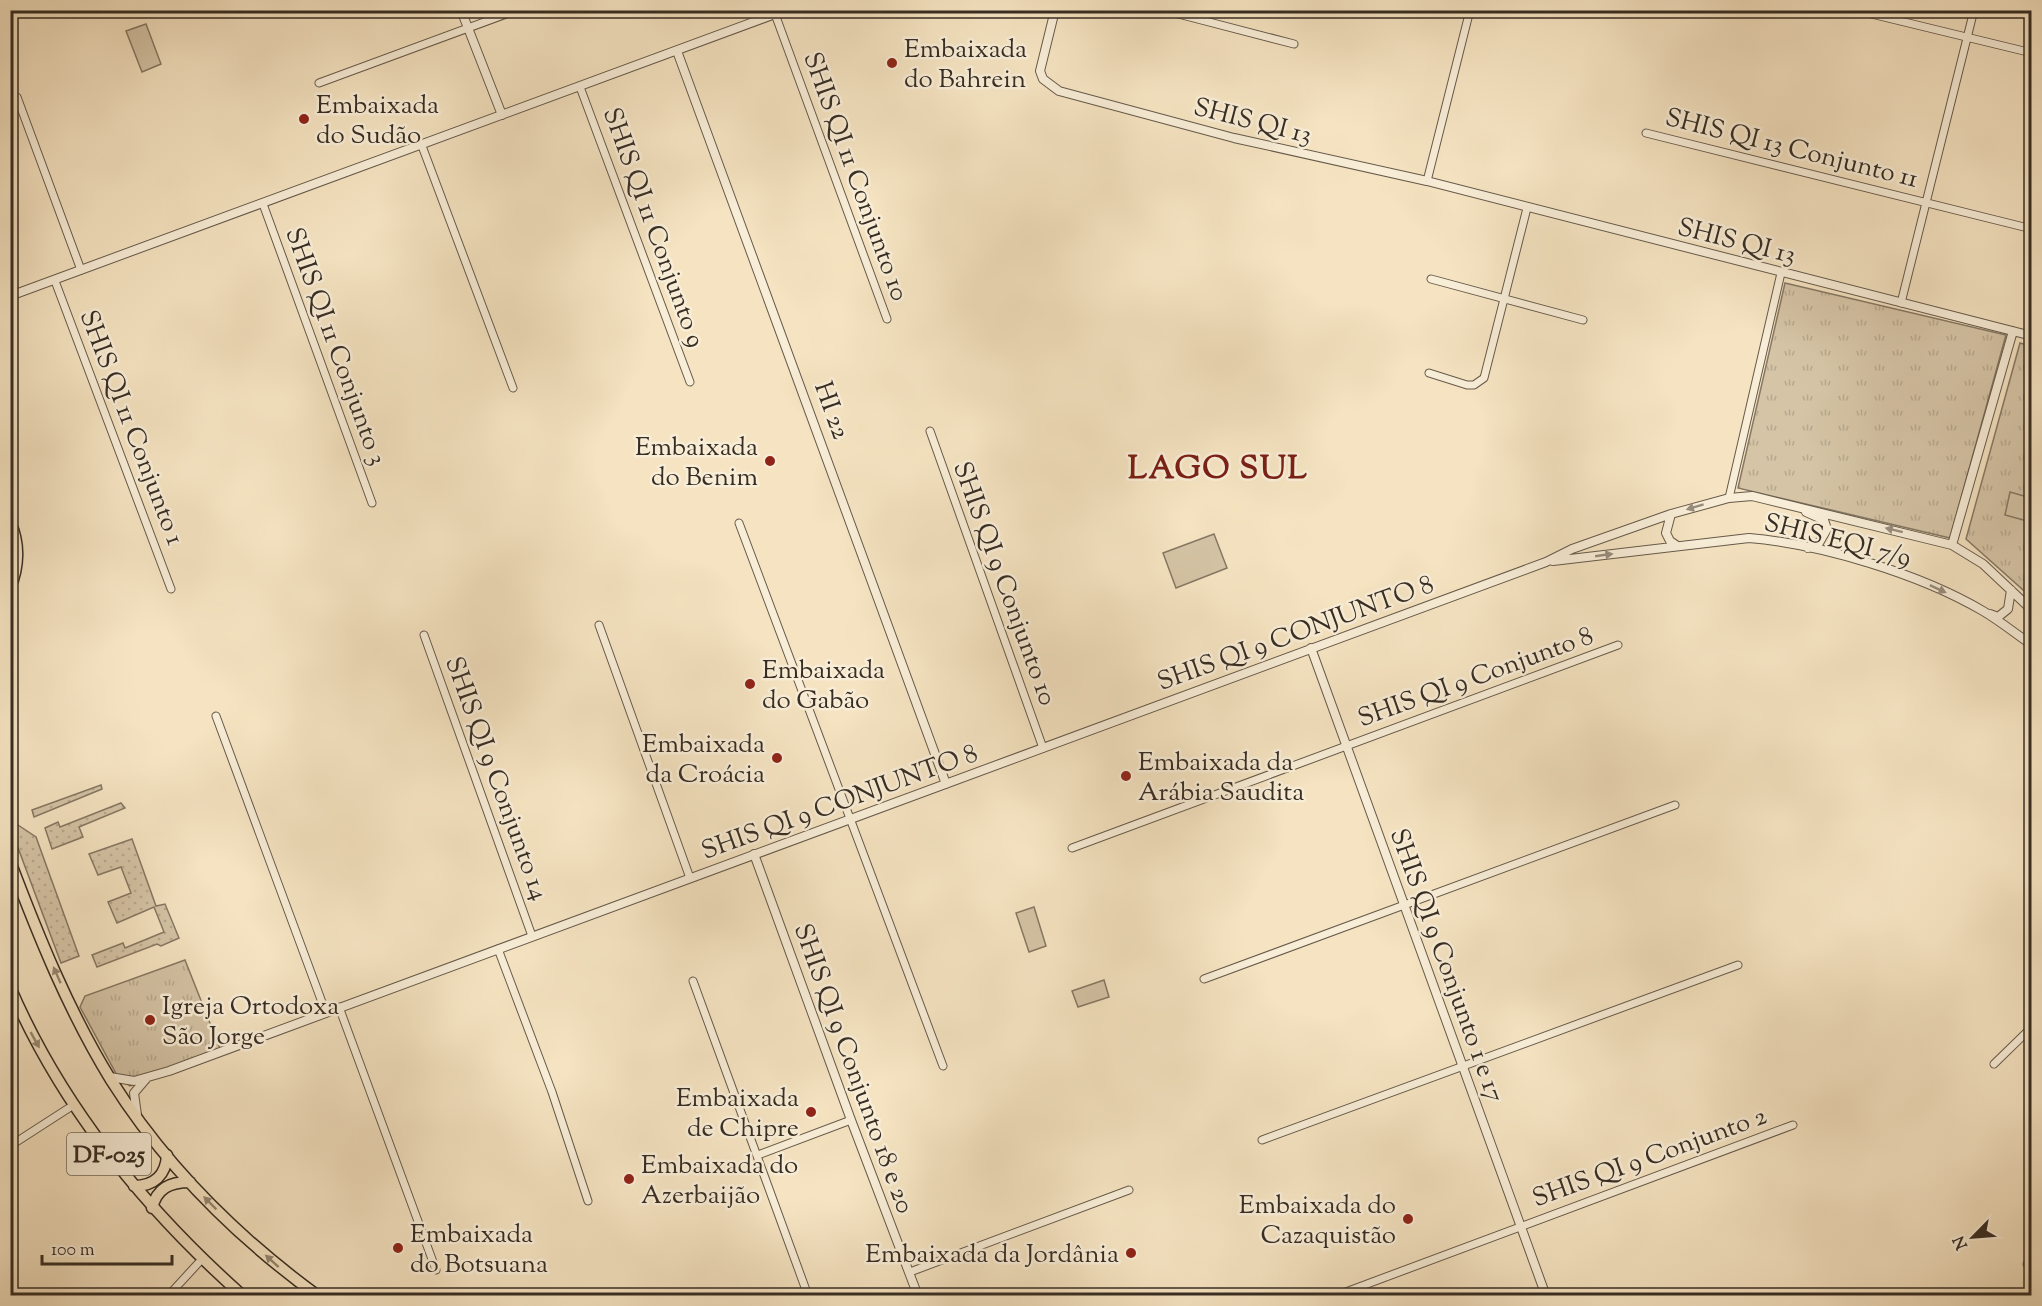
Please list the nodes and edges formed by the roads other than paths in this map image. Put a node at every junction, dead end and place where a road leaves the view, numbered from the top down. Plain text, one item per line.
1 (461, 10) edge
2 (517, 10) edge
3 (786, 10) edge
4 (1055, 10) edge
5 (1163, 10) edge
6 (1470, 10) edge
7 (1855, 10) edge
8 (1974, 10) edge
9 (775, 14) junction
10 (468, 28) junction
11 (1968, 37) junction
12 (1294, 44) dead end
13 (677, 51) junction
14 (2031, 53) edge
15 (320, 83) dead end
16 (580, 87) junction
17 (16, 97) dead end
18 (502, 115) junction
19 (1646, 133) dead end
20 (422, 146) junction
21 (1427, 182) junction
22 (1927, 202) junction
23 (263, 204) junction
24 (1527, 208) junction
25 (2031, 229) edge
26 (81, 270) junction
27 (1781, 273) junction
28 (1431, 279) dead end
29 (55, 281) junction
30 (10, 296) edge
31 (1506, 297) junction
32 (1901, 303) junction
33 (886, 319) dead end
34 (1583, 320) dead end
35 (2013, 331) junction
36 (2031, 336) edge
37 (1429, 374) dead end
38 (690, 382) dead end
39 (513, 388) dead end
40 (930, 431) dead end
41 (1729, 498) junction
42 (372, 503) dead end
43 (1789, 504) junction
44 (1671, 514) junction
45 (10, 522) edge
46 (739, 523) dead end
47 (1676, 545) junction
48 (1952, 545) junction
49 (1808, 548) junction
50 (1546, 562) junction
51 (10, 588) edge
52 (171, 589) dead end
53 (2011, 590) junction
54 (2031, 610) edge
55 (1984, 612) junction
56 (598, 625) dead end
57 (424, 635) dead end
58 (1618, 645) dead end
59 (2031, 645) edge
60 (1311, 648) junction
61 (216, 716) dead end
62 (1347, 746) junction
63 (1043, 748) junction
64 (946, 784) junction
65 (1675, 805) dead end
66 (850, 819) junction
67 (1072, 848) dead end
68 (754, 854) junction
69 (10, 861) edge
70 (690, 878) junction
71 (1405, 906) junction
72 (532, 936) junction
73 (498, 949) junction
74 (1738, 965) dead end
75 (1204, 979) dead end
76 (693, 981) dead end
77 (10, 987) edge
78 (339, 1007) junction
79 (326, 1013) junction
80 (2031, 1027) edge
81 (1994, 1064) dead end
82 (1462, 1065) junction
83 (943, 1066) dead end
84 (110, 1077) junction
85 (147, 1078) junction
86 (72, 1106) junction
87 (138, 1118) junction
88 (851, 1120) junction
89 (1793, 1125) dead end
90 (1262, 1140) dead end
91 (10, 1146) edge
92 (167, 1155) junction
93 (758, 1155) junction
94 (190, 1182) junction
95 (134, 1186) junction
96 (1129, 1190) dead end
97 (588, 1201) dead end
98 (152, 1208) junction
99 (1519, 1226) junction
100 (202, 1259) junction
101 (435, 1270) dead end
102 (910, 1272) junction
103 (806, 1290) dead end
104 (168, 1296) edge
105 (243, 1296) edge
106 (318, 1296) edge
107 (918, 1296) edge
108 (1335, 1296) edge
109 (1546, 1296) edge

1 - 10 street
2 - 10 street
3 - 9 street
4 - 21 street, SHIS QI 13
5 - 12 street
6 - 21 street
7 - 11 street
8 - 11 street
9 - 13 street
9 - 33 street, SHIS QI 11 Conjunto 10
10 - 15 street
10 - 18 street
11 - 14 street
11 - 22 street
13 - 16 street
13 - 64 street, HI 22
16 - 18 street
16 - 38 street, SHIS QI 11 Conjunto 9
17 - 26 street
18 - 20 street
19 - 22 street, SHIS QI 13 Conjunto 11
20 - 23 street
20 - 39 street
21 - 24 street, SHIS QI 13
22 - 25 street, SHIS QI 13 Conjunto 11
22 - 32 street
23 - 26 street
23 - 42 street, SHIS QI 11 Conjunto 3
24 - 27 street, SHIS QI 13
24 - 31 street
26 - 29 street
27 - 32 street, SHIS QI 13
27 - 41 street
28 - 31 street
29 - 30 street
29 - 52 street, SHIS QI 11 Conjunto 1
31 - 34 street
31 - 37 street
32 - 35 street, SHIS QI 13
35 - 36 street, SHIS QI 13
35 - 48 street
40 - 63 street, SHIS QI 9 Conjunto 10
41 - 43 street
41 -> 44 street
48 -> 43 street
43 - 49 street
44 - 47 street
44 - 50 street
45 - 51 main road
46 - 66 street
47 - 49 street, SHIS EQI 7/9
50 -> 47 street, SHIS EQI 7/9
48 - 53 street
49 -> 55 street, SHIS EQI 7/9
50 - 60 street, SHIS QI 9 CONJUNTO 8
53 - 54 street
53 - 55 street
55 - 59 street, SHIS EQI 7/9
56 - 70 street
57 - 72 street, SHIS QI 9 Conjunto 14
58 - 62 street, SHIS QI 9 Conjunto 8
60 - 62 street, SHIS QI 9 Conjunto 1 e 17
60 - 63 street, SHIS QI 9 CONJUNTO 8
61 - 79 street
62 - 67 street, SHIS QI 9 Conjunto 8
62 - 71 street, SHIS QI 9 Conjunto 1 e 17
63 - 64 street, SHIS QI 9 CONJUNTO 8
64 - 66 street, SHIS QI 9 CONJUNTO 8
65 - 71 street
66 - 68 street, SHIS QI 9 CONJUNTO 8
66 - 83 street
68 - 70 street, SHIS QI 9 CONJUNTO 8
68 - 88 street, SHIS QI 9 Conjunto 18 e 20
84 -> 69 main road, DF-025
70 - 72 street, SHIS QI 9 CONJUNTO 8
71 - 75 street
71 - 82 street, SHIS QI 9 Conjunto 1 e 17
72 - 73 street, SHIS QI 9 CONJUNTO 8
73 - 78 street, SHIS QI 9 CONJUNTO 8
73 - 97 street
74 - 82 street
76 - 93 street
77 -> 86 main road, DF-025
78 - 79 street, SHIS QI 9 CONJUNTO 8
78 - 101 street
79 - 85 street, SHIS QI 9 CONJUNTO 8
80 - 81 street
82 - 90 street
82 - 99 street, SHIS QI 9 Conjunto 1 e 17
84 - 85 street, SHIS QI 9 CONJUNTO 8
84 - 87 main road, DF-025
85 - 87 street
86 - 91 street
86 - 95 main road, DF-025
87 - 92 main road, DF-025
88 - 93 street
88 - 102 street, SHIS QI 9 Conjunto 18 e 20
89 - 99 street, SHIS QI 9 Conjunto 2
92 - 94 main road, DF-025
92 - 95 main road
93 - 103 street
94 - 98 main road
106 -> 94 main road, DF-025
95 - 98 main road, DF-025
96 - 102 street
98 - 100 main road, DF-025
99 - 108 street, SHIS QI 9 Conjunto 2
99 - 109 street, SHIS QI 9 Conjunto 1 e 17
100 - 104 street
100 - 105 main road, DF-025
102 - 107 street, SHIS QI 9 Conjunto 18 e 20

